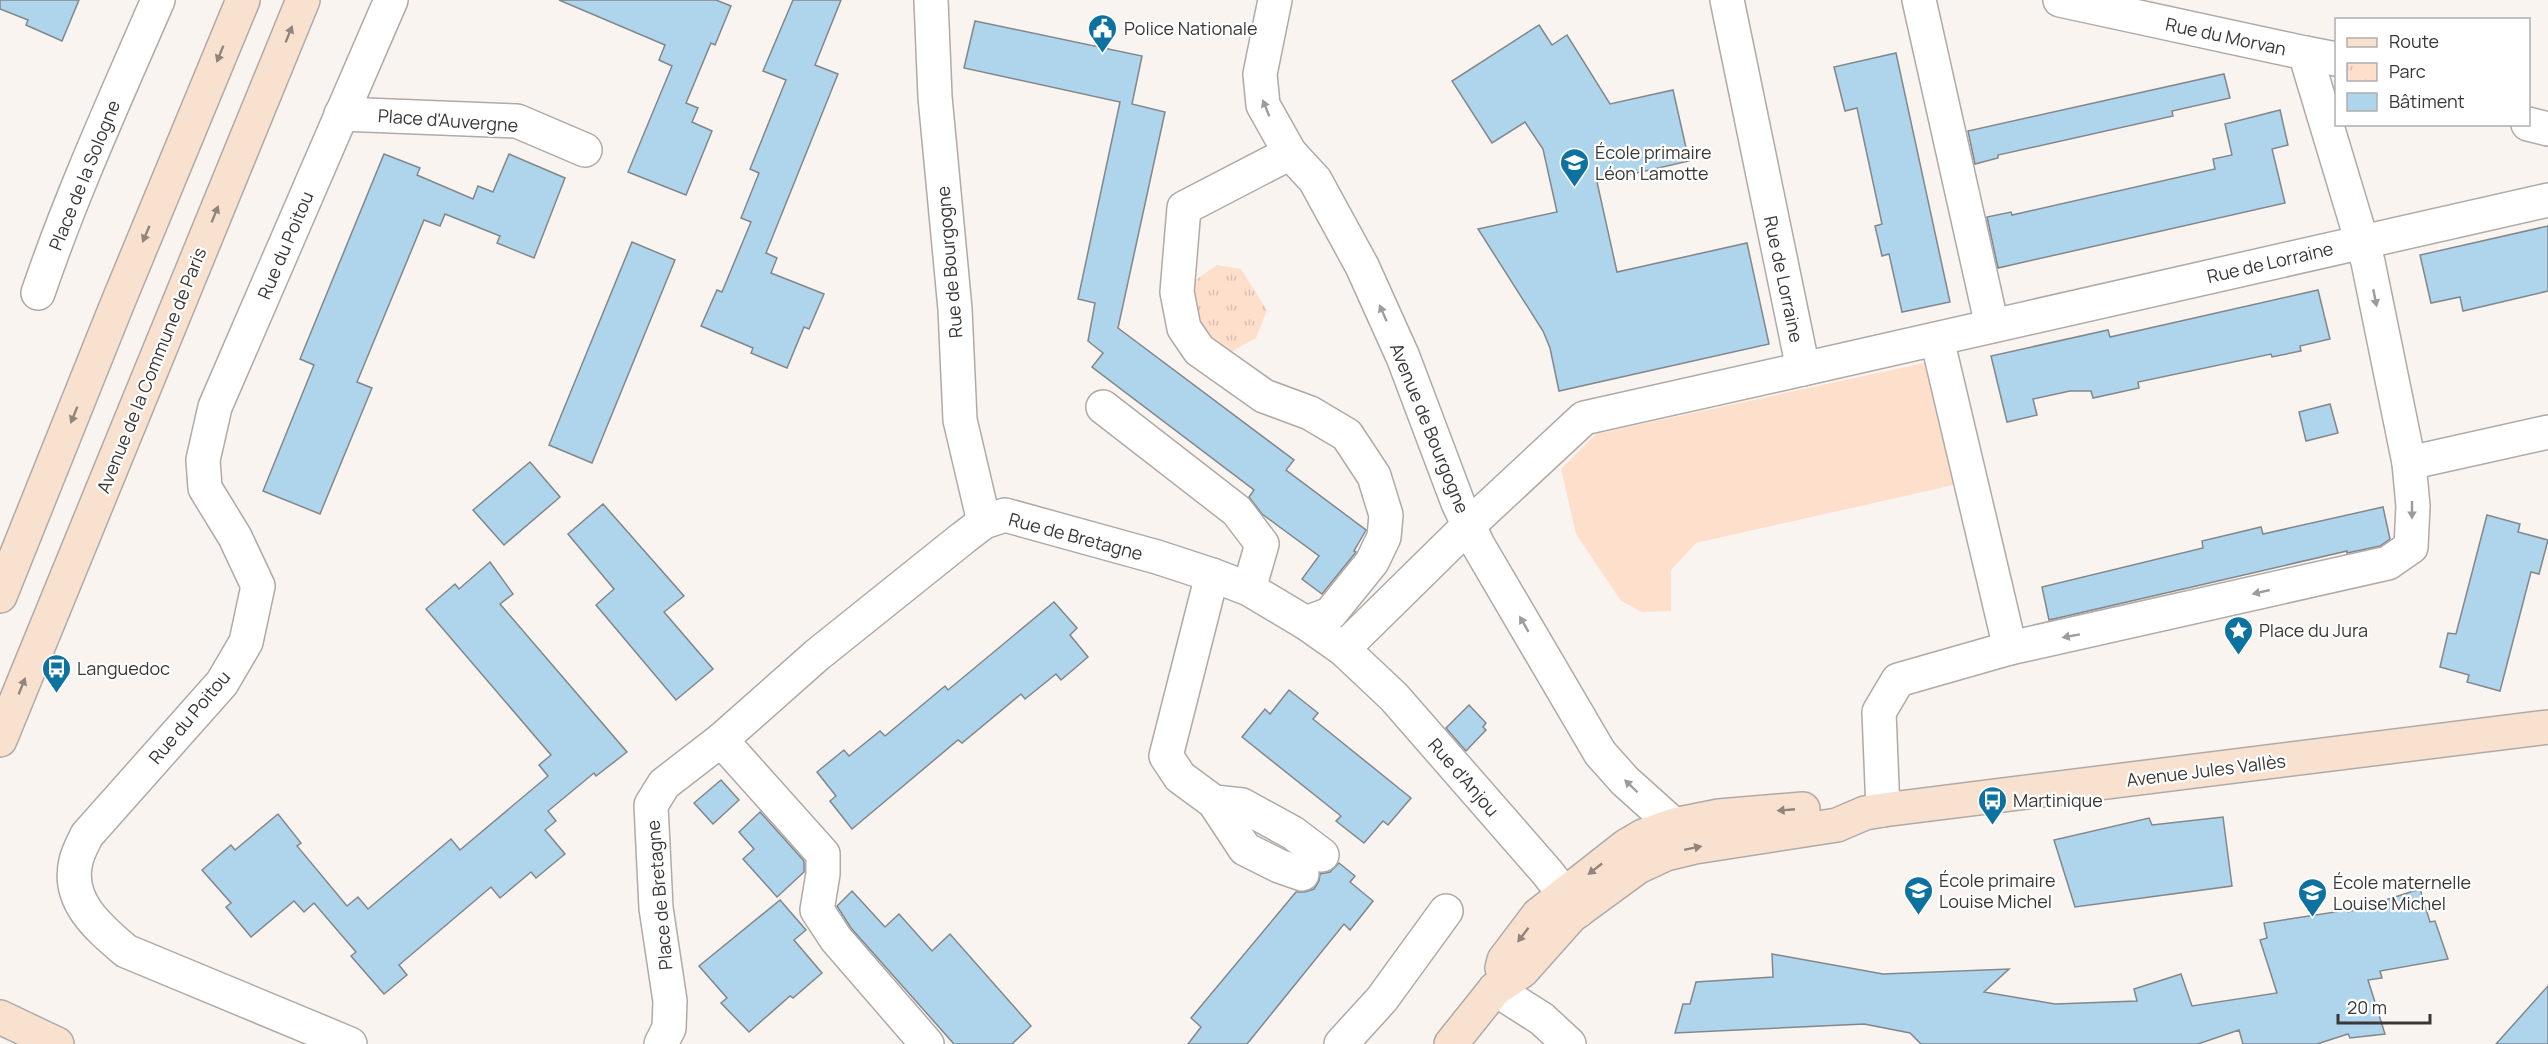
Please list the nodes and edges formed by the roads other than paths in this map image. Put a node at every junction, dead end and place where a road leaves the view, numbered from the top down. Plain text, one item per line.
1 (158, 0) edge
2 (243, 0) edge
3 (303, 0) edge
4 (391, 0) edge
5 (931, 0) edge
6 (1275, 0) edge
7 (1727, 0) edge
8 (1919, 0) edge
9 (2060, 0) edge
10 (2305, 53) junction
11 (2335, 59) edge
12 (341, 114) junction
13 (2530, 124) edge
14 (2548, 129) edge
15 (585, 150) dead end
16 (1290, 153) junction
17 (2548, 200) edge
18 (2361, 241) junction
19 (38, 293) dead end
20 (1992, 326) junction
21 (1937, 339) junction
22 (1803, 369) junction
23 (1103, 406) dead end
24 (2548, 432) edge
25 (2409, 463) junction
26 (984, 522) junction
27 (1469, 525) junction
28 (1212, 575) junction
29 (1250, 589) junction
30 (0, 596) edge
31 (1306, 623) junction
32 (2010, 648) junction
33 (1343, 650) junction
34 (2548, 727) edge
35 (0, 740) edge
36 (721, 740) junction
37 (1874, 812) junction
38 (1674, 825) junction
39 (1632, 856) junction
40 (1312, 864) dead end
41 (1571, 902) junction
42 (1446, 911) dead end
43 (1495, 989) junction
44 (0, 1017) edge
45 (0, 1037) edge
46 (16, 1044) edge
47 (57, 1044) edge
48 (350, 1044) edge
49 (661, 1044) edge
50 (927, 1044) edge
51 (1341, 1044) edge
52 (1452, 1044) edge
53 (1569, 1044) edge

1 - 19 street, Place de la Sologne
2 -> 30 street
35 -> 3 street, Avenue de la Commune de Paris
4 - 12 street, Rue du Poitou
5 - 26 street, Rue de Bourgogne
16 -> 6 street, Avenue de Bourgogne
7 - 22 street, Rue de Lorraine
8 - 20 street
9 - 10 street, Rue du Morvan
10 - 11 street
10 - 18 street, Rue du Morvan
12 - 15 street, Place d'Auvergne
12 - 48 street, Rue du Poitou
13 - 14 street
27 -> 16 street, Avenue de Bourgogne
16 - 31 street
17 - 18 street, Rue de Lorraine
18 - 20 street, Rue de Lorraine
18 -> 25 street, Rue du Morvan
20 - 21 street, Rue de Lorraine
21 - 22 street, Rue de Lorraine
21 - 32 street
22 - 27 street
23 - 29 street
24 - 25 street
25 -> 32 street, Rue du Morvan
26 - 28 street, Rue de Bretagne
26 - 36 street, Rue de Bretagne
27 - 33 street
38 -> 27 street, Avenue de Bourgogne
28 - 29 street, Rue de Bretagne
28 - 40 street
29 - 31 street, Rue de Bretagne
31 - 33 street, Rue de Bretagne
32 - 37 street
33 - 41 street, Rue d'Anjou
34 - 37 street, Avenue Jules Vallès
36 - 49 street, Place de Bretagne
36 - 50 street
37 -> 38 street, Avenue Jules Vallès
39 -> 37 street, Avenue Jules Vallès
38 - 39 street, Avenue Jules Vallès
39 - 41 street
41 - 43 street
42 - 51 street
43 - 52 street
43 - 53 street
44 - 47 street
45 - 46 street

